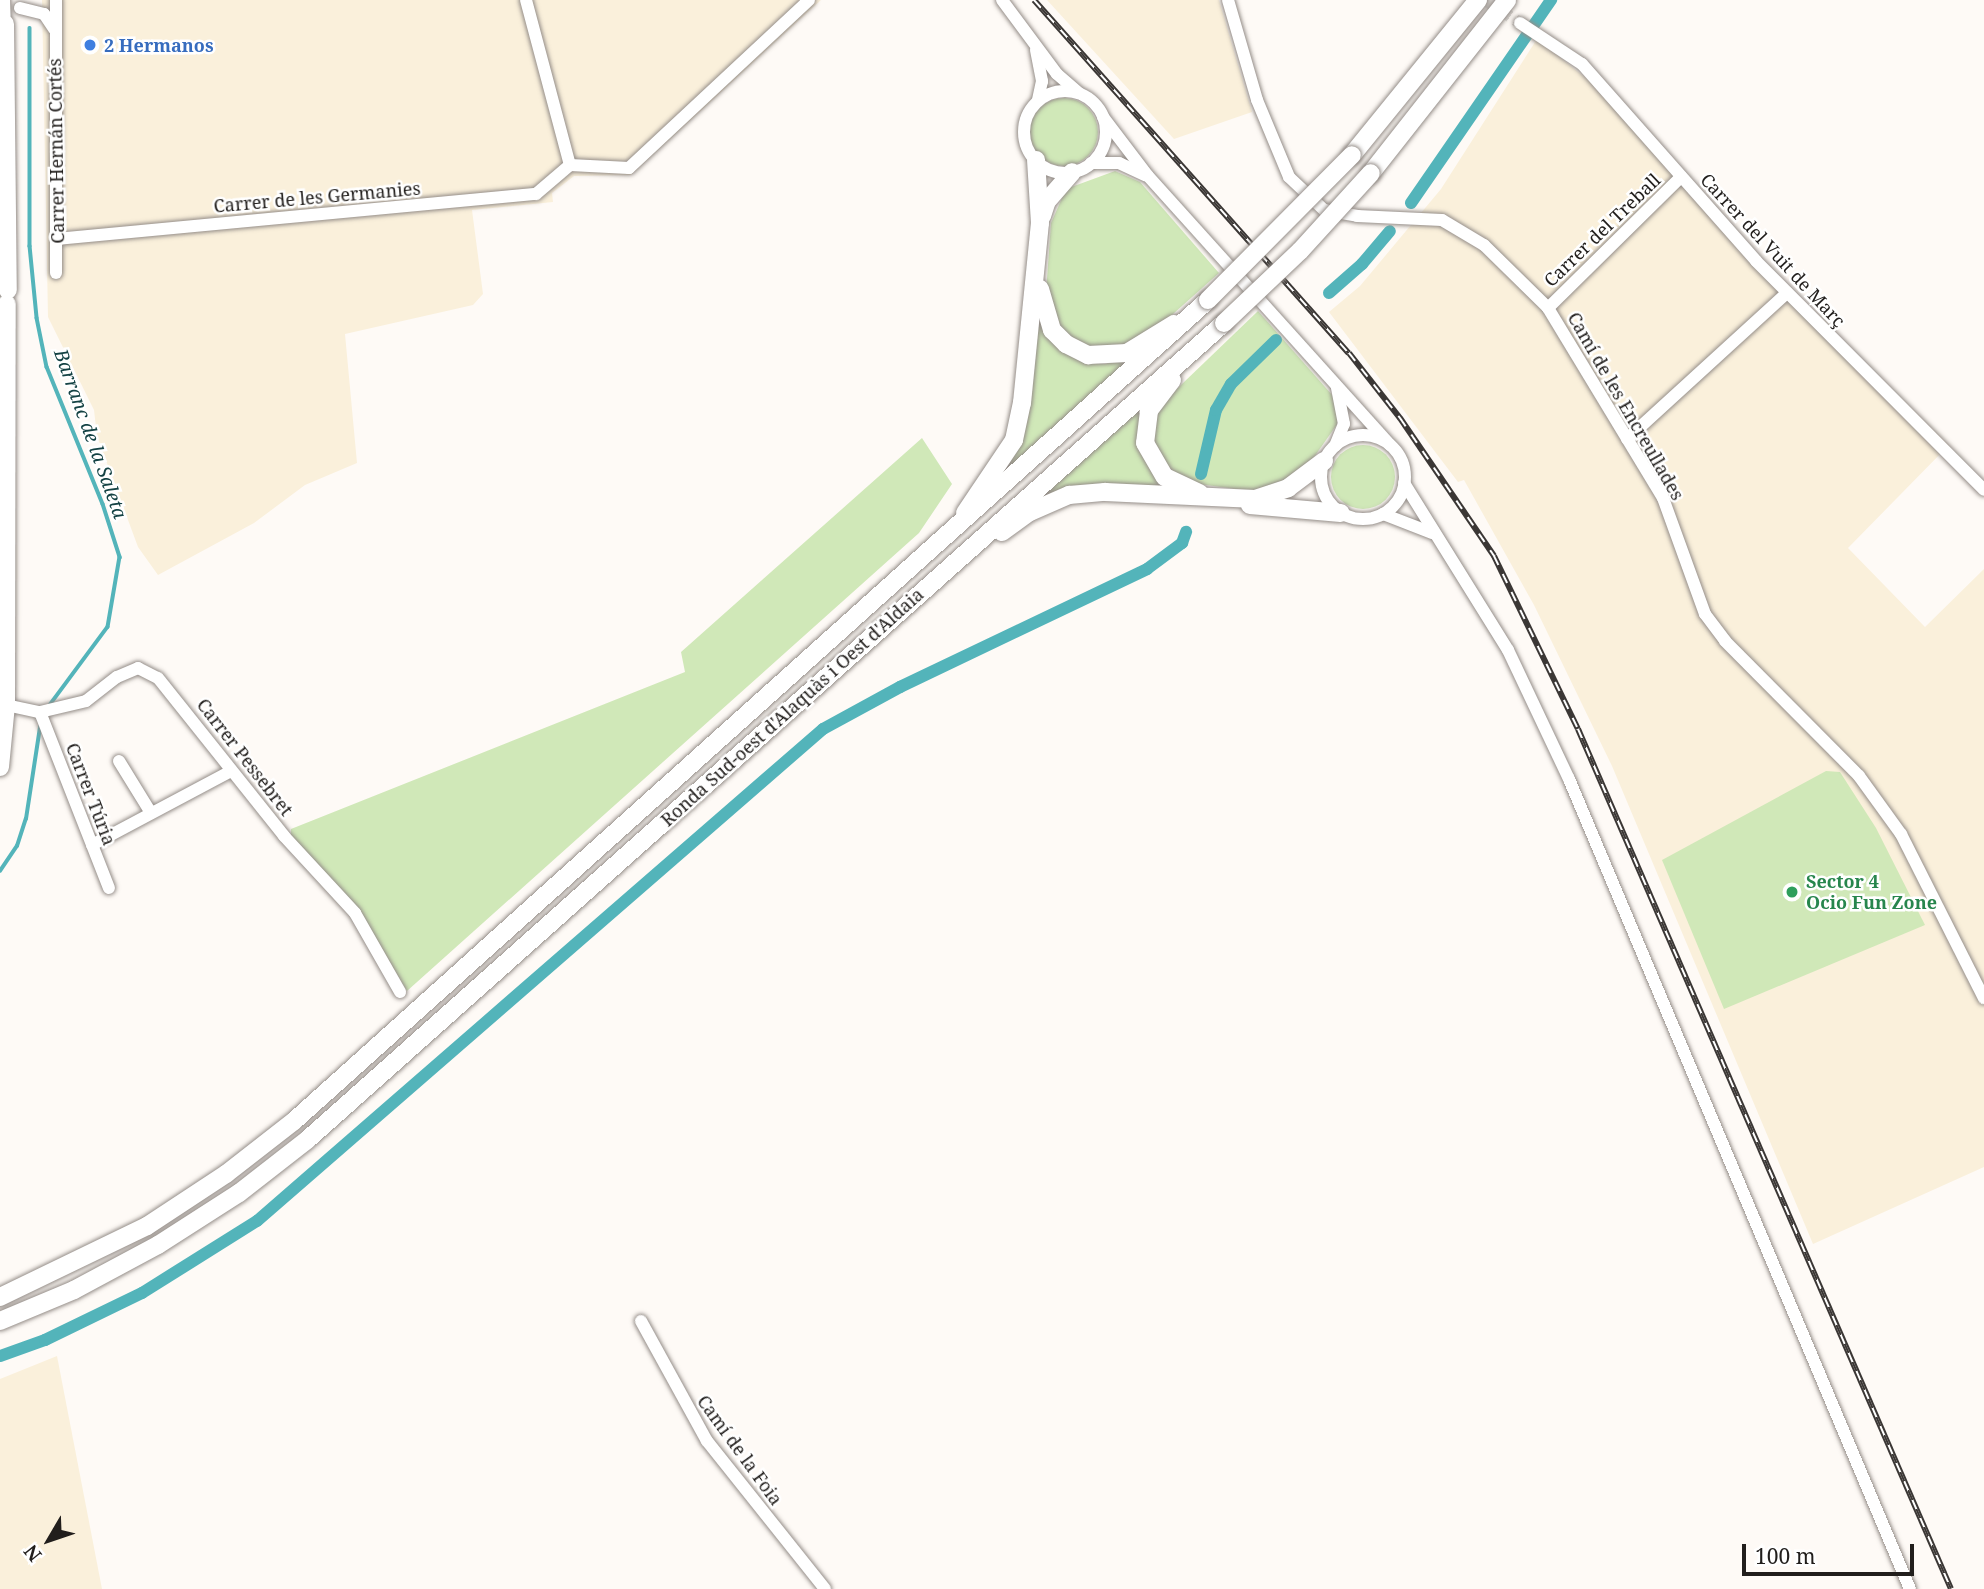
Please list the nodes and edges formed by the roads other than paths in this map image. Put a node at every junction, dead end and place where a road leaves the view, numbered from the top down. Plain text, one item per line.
1 (4, 0) edge
2 (56, 0) edge
3 (526, 0) edge
4 (809, 0) edge
5 (1002, 0) edge
6 (1228, 0) edge
7 (1478, 0) edge
8 (1507, 0) edge
9 (24, 4) edge
10 (0, 5) edge
11 (1520, 23) tunnel mouth
12 (2, 26) edge
13 (54, 29) junction
14 (1035, 46) junction
15 (3, 57) edge
16 (1079, 93) junction
17 (1038, 100) junction
18 (1103, 117) junction
19 (1035, 160) junction
20 (1091, 163) junction
21 (570, 165) junction
22 (1072, 172) junction
23 (1148, 176) junction
24 (1681, 177) junction
25 (7, 191) junction
26 (1040, 223) junction
27 (57, 239) junction
28 (0, 257) edge
29 (56, 273) dead end
30 (1036, 275) junction
31 (1787, 293) junction
32 (4, 296) edge
33 (1208, 300) junction
34 (1548, 308) junction
35 (1224, 323) junction
36 (1332, 377) junction
37 (1627, 439) junction
38 (1390, 445) junction
39 (1335, 446) junction
40 (1324, 461) junction
41 (1404, 483) junction
42 (1984, 490) edge
43 (1216, 499) junction
44 (1237, 501) junction
45 (1341, 513) junction
46 (1383, 514) junction
47 (958, 529) junction
48 (1443, 543) junction
49 (974, 545) junction
50 (6, 705) junction
51 (40, 712) junction
52 (119, 761) dead end
53 (0, 767) edge
54 (231, 771) junction
55 (151, 813) junction
56 (92, 845) junction
57 (109, 888) dead end
58 (1978, 970) edge
59 (400, 992) dead end
60 (1984, 998) edge
61 (0, 1297) edge
62 (0, 1321) edge
63 (641, 1321) dead end
64 (825, 1589) edge
65 (1910, 1589) edge

1 - 10 street
1 - 12 street
2 - 13 street, Carrer Hernán Cortés
3 - 21 street
4 - 21 street
5 - 14 street
6 - 34 street, Camí de les Encreullades
7 - 33 main road, Ronda Sud-oest d'Alaquàs i Oest d'Aldaia, bridge
8 - 35 main road, Ronda Sud-oest d'Alaquàs i Oest d'Aldaia, bridge
9 - 12 street
9 - 13 street
11 - 24 street, Carrer del Vuit de Març
12 - 15 main road
13 - 27 street, Carrer Hernán Cortés
14 - 16 street
14 - 17 street
15 - 25 main road
16 - 17 street
16 - 18 street
17 - 19 street
18 - 20 street
18 - 23 street
19 - 22 street
19 - 26 main road
20 - 22 street
20 - 23 street
21 - 27 street, Carrer de les Germanies
22 - 26 main road
23 - 36 street
24 - 31 street, Carrer del Vuit de Març
24 - 34 street, Carrer del Treball
25 - 28 main road
25 - 32 main road
26 - 30 main road
27 - 29 street, Carrer Hernán Cortés
30 - 33 main road
30 - 47 main road
31 - 37 street
31 - 42 street, Carrer del Vuit de Març
32 - 50 main road
33 - 47 main road, Ronda Sud-oest d'Alaquàs i Oest d'Aldaia
34 - 37 street, Camí de les Encreullades
35 - 43 main road
35 - 49 main road, Ronda Sud-oest d'Alaquàs i Oest d'Aldaia
36 - 38 street
36 - 39 street
37 - 58 street, Camí de les Encreullades
38 - 39 street
38 - 41 street
39 - 40 street
40 - 44 main road
40 - 45 street
41 - 46 street
41 - 48 street
43 - 44 main road
43 - 49 main road
44 - 45 main road
45 - 46 street
46 - 48 street
47 - 61 main road, Ronda Sud-oest d'Alaquàs i Oest d'Aldaia
48 - 65 street
49 - 62 main road, Ronda Sud-oest d'Alaquàs i Oest d'Aldaia
50 - 51 street, Carrer Pessebret
50 - 53 main road
51 - 54 street, Carrer Pessebret
51 - 56 street, Carrer Túria
52 - 55 street
54 - 55 street
54 - 59 street, Carrer Pessebret
55 - 56 street
56 - 57 street, Carrer Túria
58 - 60 street, Camí de les Encreullades
63 - 64 street, Camí de la Foia

